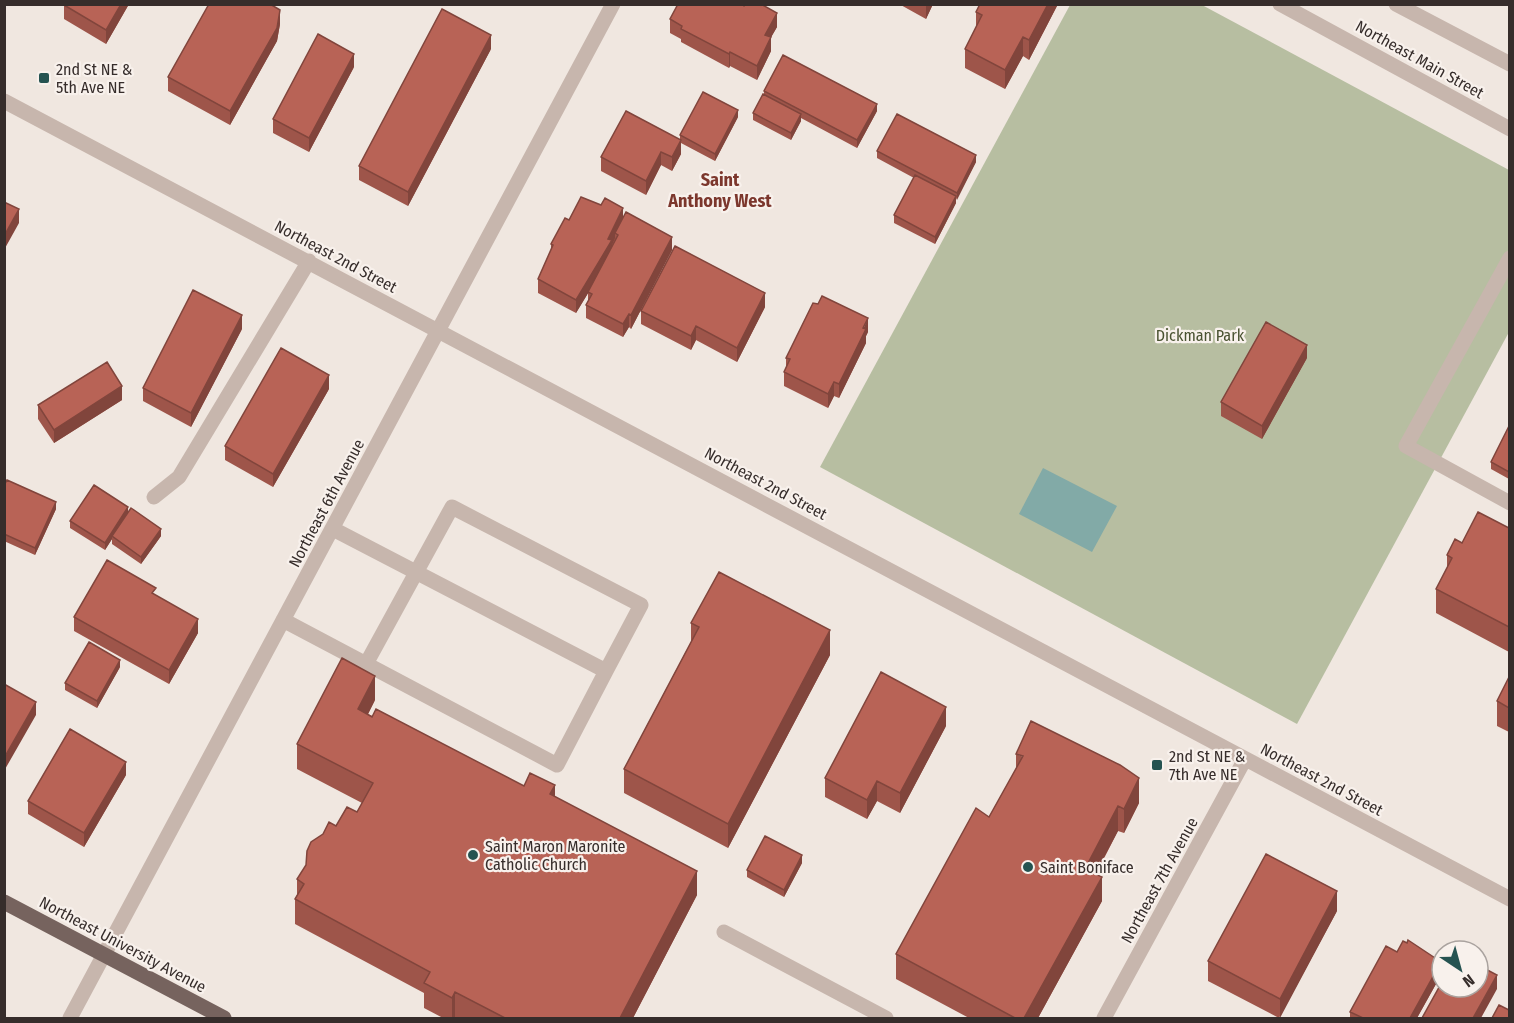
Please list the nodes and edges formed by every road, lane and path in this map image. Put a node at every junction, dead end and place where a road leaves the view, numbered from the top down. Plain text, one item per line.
1 (613, 4) edge
2 (1280, 4) edge
3 (1396, 4) edge
4 (1509, 64) edge
5 (4, 101) edge
6 (1509, 129) edge
7 (1509, 258) edge
8 (309, 261) junction
9 (439, 329) junction
10 (154, 497) dead end
11 (1509, 503) edge
12 (333, 529) junction
13 (416, 572) junction
14 (283, 620) junction
15 (366, 664) junction
16 (606, 671) junction
17 (1245, 759) junction
18 (1509, 899) edge
19 (4, 902) edge
20 (724, 932) dead end
21 (104, 954) junction
22 (70, 1018) edge
23 (224, 1018) edge
24 (886, 1018) edge
25 (1104, 1018) edge

1 - 9 street, Northeast 6th Avenue
2 - 6 street, Northeast Main Street
3 - 4 street
5 - 8 street, Northeast 2nd Street
7 - 11 street
8 - 9 street, Northeast 2nd Street
8 - 10 street
9 - 12 street, Northeast 6th Avenue
9 - 17 street, Northeast 2nd Street
12 - 13 street
12 - 14 street, Northeast 6th Avenue
13 - 15 street
13 - 16 street
13 - 16 street
14 - 15 street
14 - 21 street, Northeast 6th Avenue
15 - 16 street
17 - 18 street, Northeast 2nd Street
17 - 25 street, Northeast 7th Avenue
19 - 21 main road, Northeast University Avenue
20 - 24 street
21 - 22 street, Northeast 6th Avenue
21 - 23 main road, Northeast University Avenue

